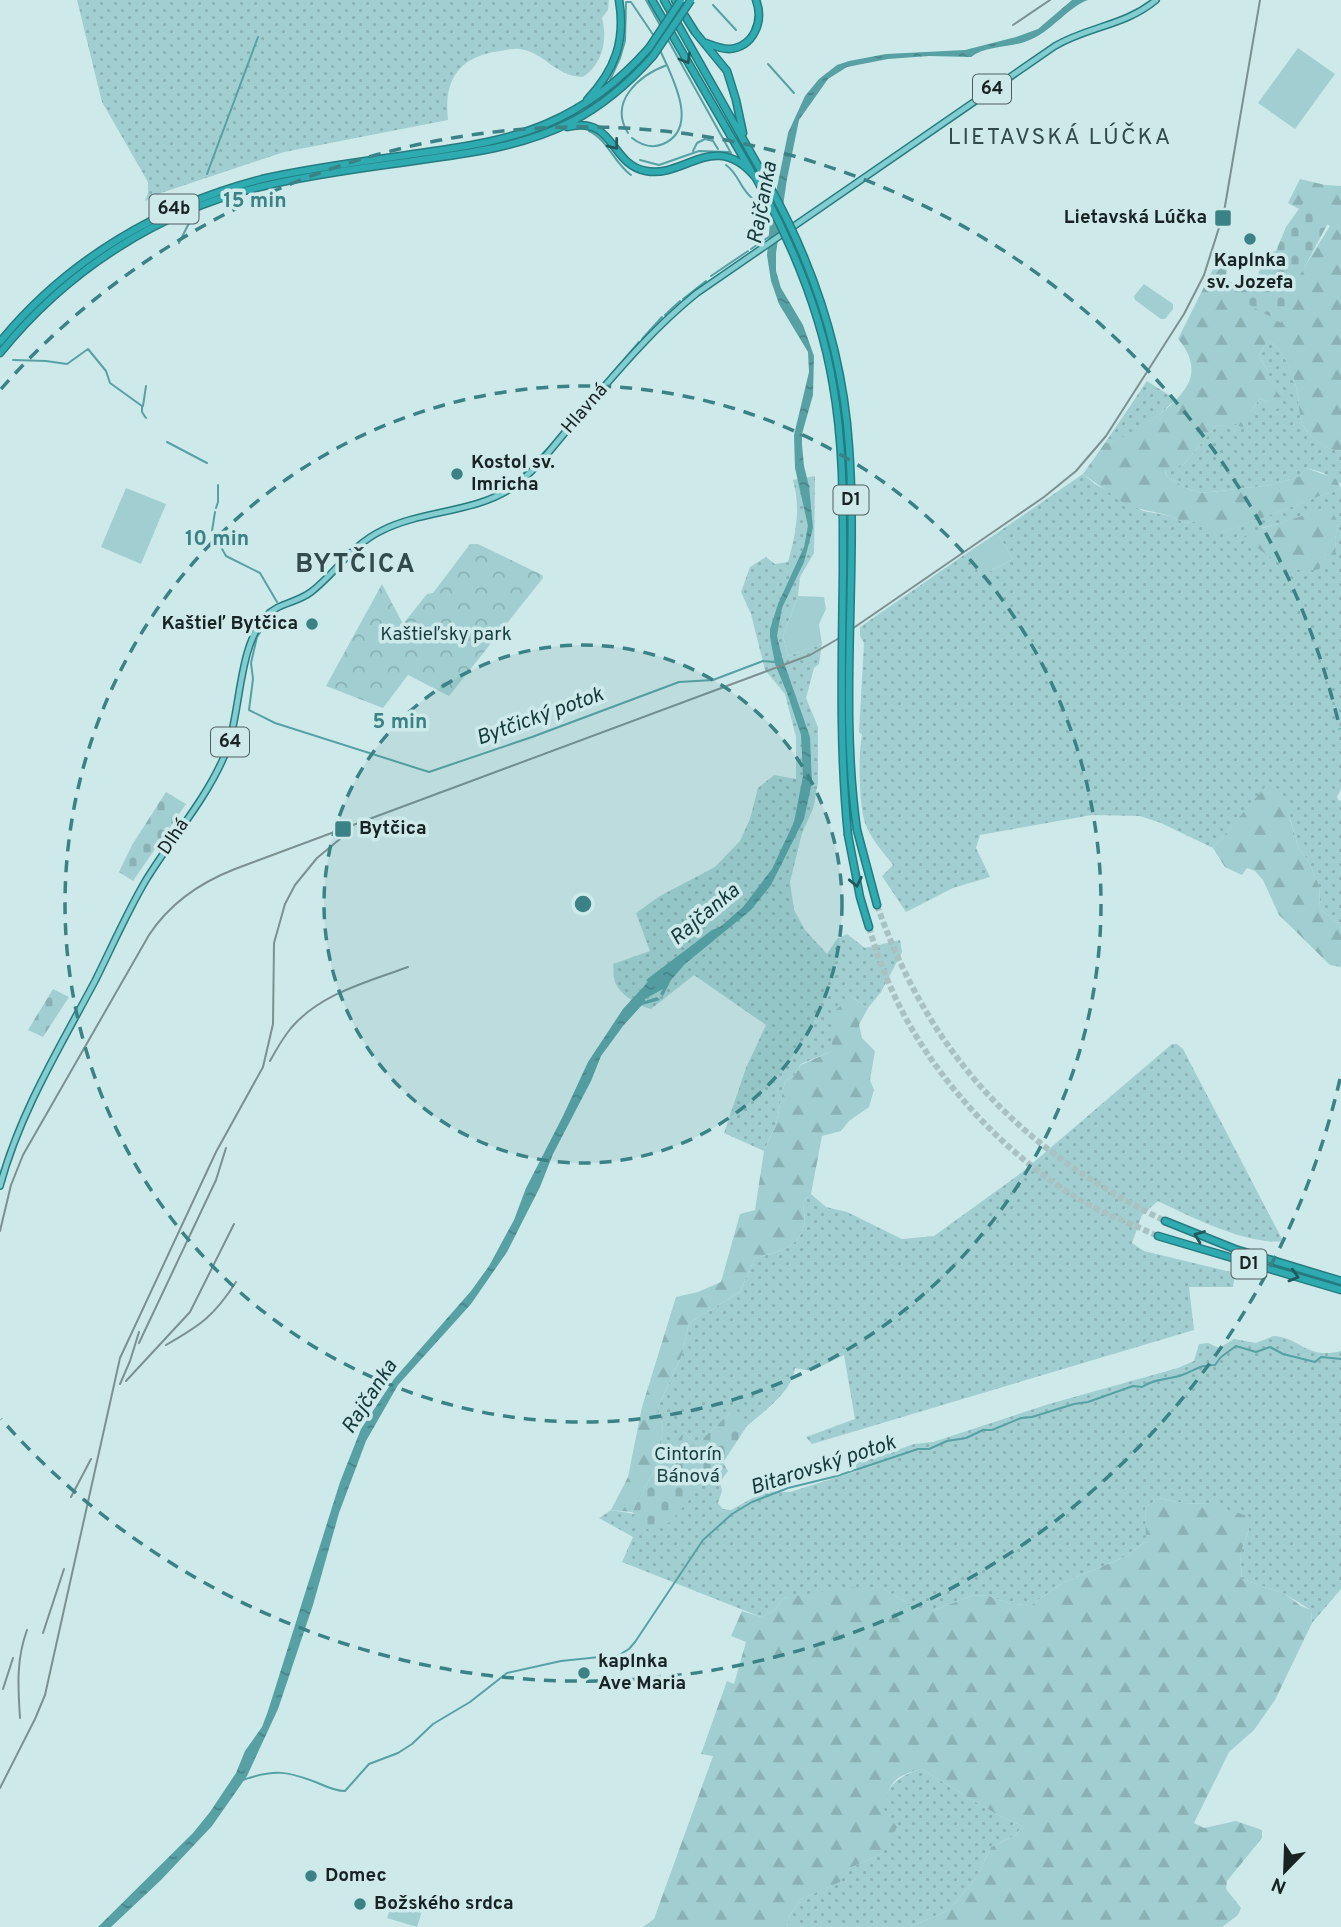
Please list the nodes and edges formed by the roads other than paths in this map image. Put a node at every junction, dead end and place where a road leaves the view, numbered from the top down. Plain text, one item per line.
1 (619, 0) edge
2 (652, 0) edge
3 (664, 0) edge
4 (675, 0) edge
5 (681, 0) edge
6 (691, 0) edge
7 (756, 0) edge
8 (1157, 0) edge
9 (706, 43) junction
10 (581, 106) junction
11 (554, 129) junction
12 (745, 142) junction
13 (756, 178) junction
14 (0, 342) edge
15 (0, 354) edge
16 (383, 530) joint
17 (877, 905) tunnel mouth
18 (869, 928) tunnel mouth
19 (0, 1186) edge
20 (1165, 1221) tunnel mouth
21 (1158, 1236) tunnel mouth
22 (1341, 1281) edge
23 (1341, 1290) edge

1 - 10 highway
2 -> 13 highway, D1
3 - 12 highway, D1
4 - 9 highway
5 - 10 highway, 64b, bridge
6 - 11 highway, 64b, bridge
7 - 9 highway
8 - 16 main road, Hlavná / 64
9 - 12 highway
10 - 14 highway, 64b
11 -> 13 highway
11 - 15 highway, 64b
12 - 17 highway, D1, bridge
13 -> 18 highway, D1, bridge
16 - 19 main road, Dlhá / 64
22 -> 20 highway, D1
21 -> 23 highway, D1

